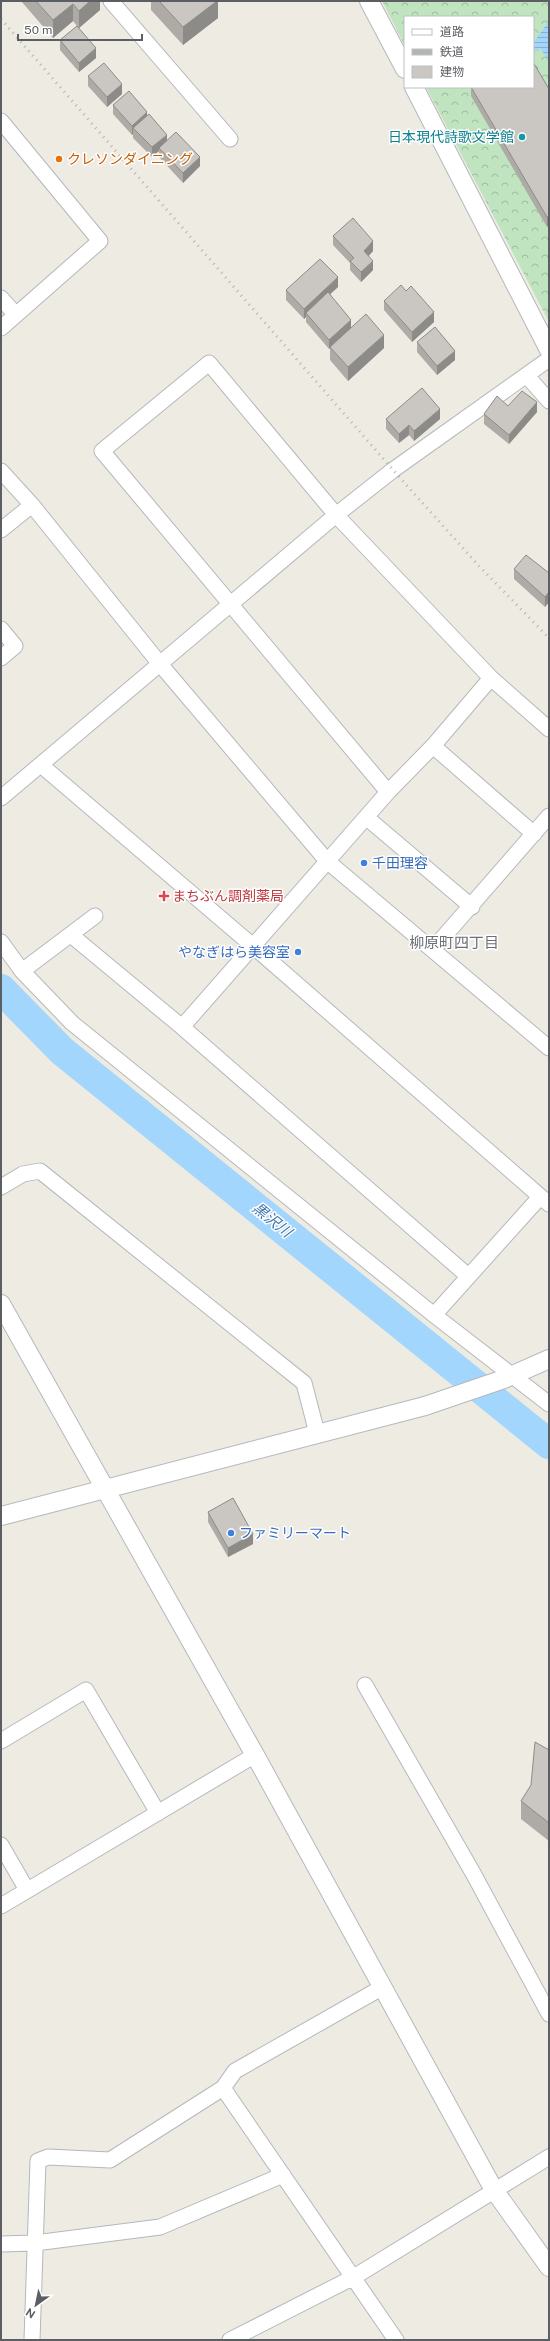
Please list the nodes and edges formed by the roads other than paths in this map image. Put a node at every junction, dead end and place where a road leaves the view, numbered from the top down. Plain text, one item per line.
1 (111, 1) edge
2 (369, 1) edge
3 (404, 67) edge
4 (415, 88) edge
5 (1, 121) edge
6 (230, 139) dead end
7 (1, 298) edge
8 (16, 315) junction
9 (1, 328) edge
10 (549, 350) edge
11 (549, 359) edge
12 (526, 376) junction
13 (549, 401) edge
14 (1, 471) edge
15 (32, 505) junction
16 (336, 515) junction
17 (1, 530) edge
18 (231, 603) junction
19 (1, 629) edge
20 (1, 658) edge
21 (160, 664) junction
22 (491, 678) junction
23 (549, 729) edge
24 (433, 746) junction
25 (41, 766) junction
26 (388, 792) junction
27 (1, 798) edge
28 (549, 816) edge
29 (367, 818) junction
30 (534, 834) junction
31 (327, 862) junction
32 (472, 907) junction
33 (95, 916) dead end
34 (70, 934) junction
35 (1, 942) edge
36 (253, 946) junction
37 (433, 949) junction
38 (22, 971) junction
39 (182, 1026) junction
40 (549, 1048) edge
41 (1, 1186) edge
42 (545, 1200) edge
43 (468, 1276) junction
44 (1, 1304) edge
45 (434, 1315) junction
46 (549, 1359) edge
47 (508, 1377) junction
48 (549, 1404) edge
49 (317, 1433) junction
50 (103, 1488) junction
51 (1, 1516) edge
52 (365, 1685) dead end
53 (1, 1741) edge
54 (255, 1755) junction
55 (158, 1813) junction
56 (1, 1846) edge
57 (27, 1890) junction
58 (1, 1906) edge
59 (383, 1987) junction
60 (549, 2014) edge
61 (224, 2088) junction
62 (549, 2157) edge
63 (283, 2174) junction
64 (494, 2190) junction
65 (35, 2243) junction
66 (1, 2244) edge
67 (549, 2267) edge
68 (354, 2276) junction
69 (32, 2340) edge
70 (230, 2340) edge
71 (396, 2340) edge

1 - 6 street
2 - 3 street
4 - 10 street
5 - 8 street
7 - 8 street
8 - 9 street
11 - 12 street
12 - 13 street
12 - 16 street
14 - 15 street
15 - 17 street
15 - 21 street
16 - 18 street
16 - 18 street
16 - 22 street
18 - 21 street
18 - 26 street
19 - 20 street
21 - 25 street
21 - 31 street
22 - 23 street
22 - 24 street
24 - 26 street
24 - 30 street
25 - 27 street
25 - 36 street
26 - 29 street
28 - 30 street
29 - 31 street
29 - 32 street
30 - 32 street
31 - 36 street
31 - 37 street
32 - 37 street
33 - 34 street
34 - 38 street
34 - 39 street
35 - 38 street
36 - 39 street
36 - 42 street
37 - 40 street
38 - 45 street
39 - 43 street
41 - 49 street
42 - 43 street
43 - 45 street
44 - 50 street
45 - 47 street
46 - 47 street
47 - 48 street
47 - 49 street
49 - 50 street
50 - 51 street
50 - 54 street
52 - 60 street
53 - 55 street
54 - 55 street
54 - 59 street
55 - 57 street
56 - 57 street
57 - 58 street
59 - 61 street
59 - 64 street
61 - 63 street
61 - 65 street
62 - 64 street
63 - 65 street
63 - 68 street
64 - 67 street
64 - 68 street
65 - 66 street
65 - 69 street
68 - 70 street
68 - 71 street

